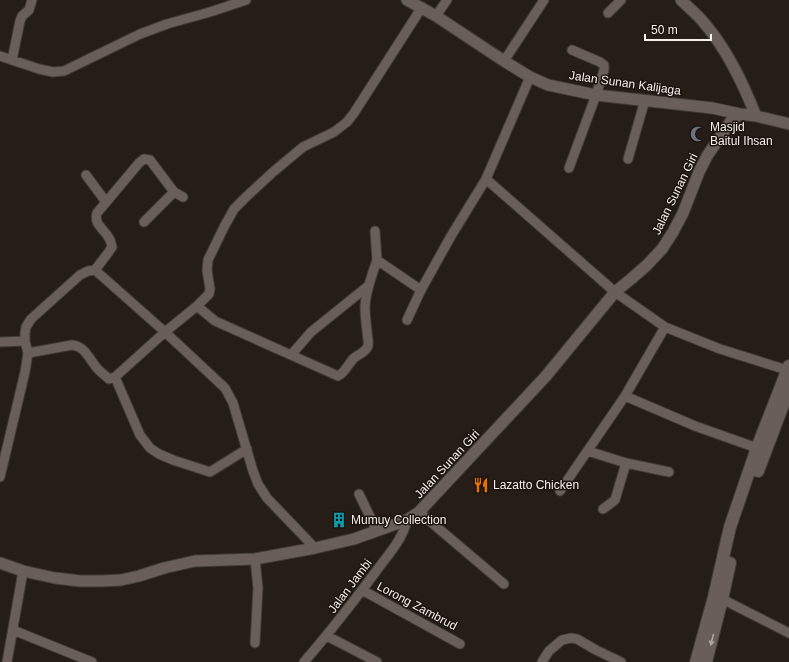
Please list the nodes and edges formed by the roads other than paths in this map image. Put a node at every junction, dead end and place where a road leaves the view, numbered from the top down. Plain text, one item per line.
1 (32, 0) edge
2 (246, 0) edge
3 (407, 0) edge
4 (447, 0) edge
5 (544, 0) edge
6 (621, 0) edge
7 (681, 0) edge
8 (422, 8) junction
9 (608, 12) dead end
10 (436, 16) junction
11 (572, 50) dead end
12 (0, 56) edge
13 (12, 60) junction
14 (504, 61) junction
15 (530, 77) junction
16 (596, 95) junction
17 (645, 100) junction
18 (740, 114) junction
19 (756, 116) junction
20 (789, 124) edge
21 (628, 159) dead end
22 (569, 168) dead end
23 (86, 175) dead end
24 (486, 179) junction
25 (174, 192) junction
26 (183, 197) dead end
27 (106, 202) junction
28 (144, 222) dead end
29 (375, 231) dead end
30 (377, 260) junction
31 (95, 270) junction
32 (368, 286) junction
33 (421, 290) junction
34 (615, 292) junction
35 (197, 306) junction
36 (407, 320) dead end
37 (665, 327) junction
38 (165, 332) junction
39 (25, 341) junction
40 (0, 342) edge
41 (28, 352) junction
42 (291, 355) junction
43 (788, 368) edge
44 (115, 377) junction
45 (789, 390) edge
46 (626, 396) junction
47 (757, 448) junction
48 (247, 449) junction
49 (588, 450) junction
50 (626, 463) junction
51 (669, 472) dead end
52 (0, 477) edge
53 (560, 491) dead end
54 (359, 494) dead end
55 (603, 509) dead end
56 (419, 512) junction
57 (407, 520) junction
58 (377, 531) junction
59 (315, 548) junction
60 (255, 559) junction
61 (0, 563) edge
62 (23, 571) junction
63 (504, 584) dead end
64 (362, 590) junction
65 (722, 599) junction
66 (13, 630) junction
67 (789, 632) edge
68 (327, 636) junction
69 (255, 643) dead end
70 (460, 644) dead end
71 (7, 662) edge
72 (92, 662) edge
73 (304, 662) edge
74 (377, 662) edge
75 (542, 662) edge
76 (621, 662) edge
77 (696, 662) edge
78 (706, 662) edge

1 - 13 street
2 - 13 street
3 - 8 street, Jalan Sunan Kalijaga
4 - 10 street
5 - 14 street
6 - 9 street
7 - 19 street
8 - 10 street, Jalan Sunan Kalijaga
8 - 35 street
10 - 14 street, Jalan Sunan Kalijaga
11 - 16 street
12 - 13 street
14 - 15 street, Jalan Sunan Kalijaga
15 - 16 street, Jalan Sunan Kalijaga
15 - 24 street
16 - 17 street, Jalan Sunan Kalijaga
16 - 22 street
17 - 18 street, Jalan Sunan Kalijaga
17 - 21 street
18 - 19 street, Jalan Sunan Kalijaga
18 - 34 street, Jalan Sunan Giri
19 - 20 street, Jalan Sunan Kalijaga
23 - 27 street
24 - 33 street
24 - 34 street
25 - 26 street
25 - 27 street
25 - 28 street
27 - 31 street
29 - 30 street
30 - 32 street
30 - 33 street
31 - 38 street
31 - 39 street
32 - 42 street
32 - 42 street
33 - 36 street
34 - 37 street
34 - 56 street, Jalan Sunan Giri
35 - 38 street
35 - 42 street
37 - 43 street
37 - 46 street
38 - 44 street
38 - 48 street
39 - 40 street
39 - 41 street
41 - 44 street
41 - 52 street
43 - 47 main road
44 - 48 street
45 - 65 main road
46 - 47 street
46 - 49 street
47 - 77 main road
48 - 59 street
49 - 50 street
49 - 53 street
50 - 51 street
50 - 55 street
54 - 58 street
56 - 57 street, Jalan Sunan Giri
56 - 63 street
57 - 58 street, Jalan Sunan Giri
57 - 64 street, Jalan Jambi
58 - 59 street, Jalan Sunan Giri
59 - 60 street, Jalan Sunan Giri
60 - 62 street, Jalan Sunan Giri
60 - 69 street
61 - 62 street, Jalan Sunan Giri
62 - 66 street
64 - 68 street, Jalan Jambi
64 - 70 street, Lorong Zambrud
65 - 67 street
65 -> 78 main road
66 - 71 street
66 - 72 street
68 - 73 street, Jalan Jambi
68 - 74 street
75 - 76 street

